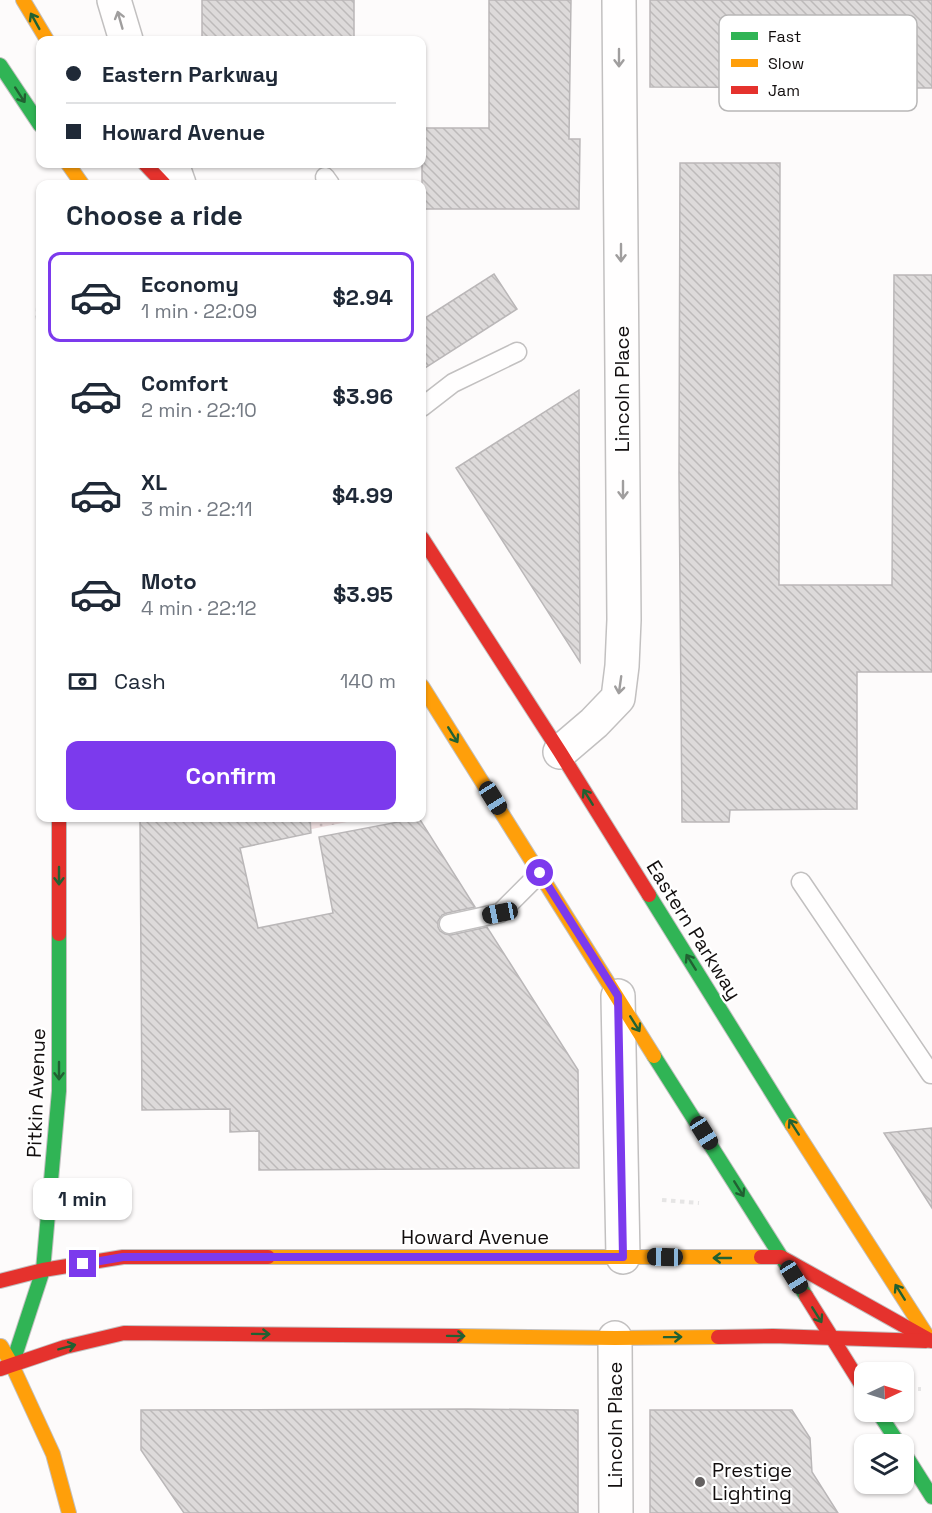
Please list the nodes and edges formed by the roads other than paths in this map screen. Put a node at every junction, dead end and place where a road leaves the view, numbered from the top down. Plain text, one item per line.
1 (23, 0) edge
2 (114, 0) edge
3 (619, 0) edge
4 (45, 36) edge
5 (125, 36) edge
6 (0, 65) edge
7 (36, 119) edge
8 (149, 168) edge
9 (160, 180) edge
10 (517, 352) dead end
11 (426, 404) edge
12 (426, 544) edge
13 (426, 692) edge
14 (560, 752) junction
15 (59, 822) edge
16 (540, 873) junction
17 (801, 882) dead end
18 (449, 924) dead end
19 (618, 996) junction
20 (932, 1074) edge
21 (623, 1257) junction
22 (781, 1257) junction
23 (43, 1270) junction
24 (0, 1281) edge
25 (831, 1337) junction
26 (615, 1338) junction
27 (932, 1342) edge
28 (0, 1345) edge
29 (6, 1367) edge
30 (854, 1373) edge
31 (914, 1468) edge
32 (932, 1497) edge
33 (69, 1513) edge
34 (616, 1513) edge

4 -> 1 main road
5 -> 2 street
3 -> 14 street, Lincoln Place
6 -> 7 main road
8 - 9 main road
10 - 11 lane
12 - 14 main road, Eastern Parkway
13 -> 16 main road
27 -> 14 main road, Eastern Parkway
15 -> 23 main road, Pitkin Avenue
16 - 18 lane
16 - 19 main road
17 - 20 lane
19 - 21 street
19 -> 22 main road
22 -> 21 main road, Howard Avenue
21 - 23 main road, Howard Avenue
22 -> 25 main road
22 - 27 main road
23 - 24 main road, Howard Avenue
23 - 29 main road, Pitkin Avenue
26 -> 25 main road
25 - 27 main road
25 - 30 main road
29 -> 26 main road
26 - 34 street, Lincoln Place
28 - 29 main road
29 - 33 main road
31 - 32 main road

